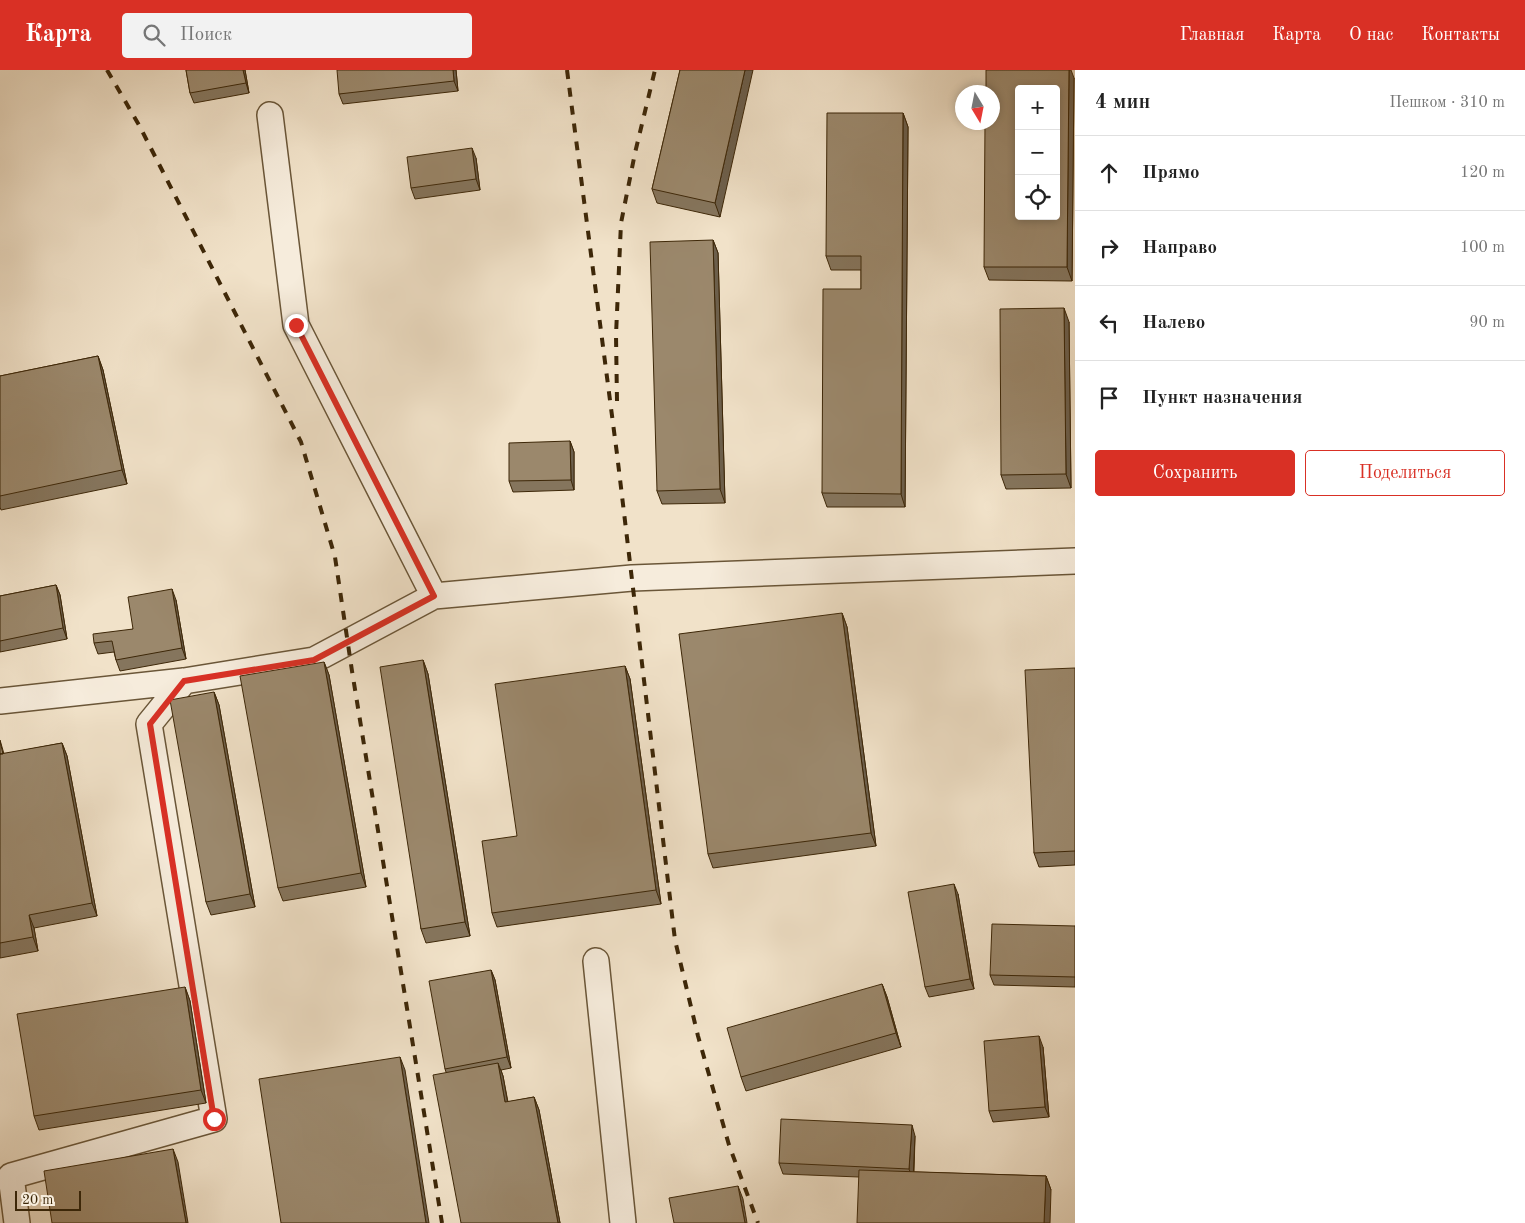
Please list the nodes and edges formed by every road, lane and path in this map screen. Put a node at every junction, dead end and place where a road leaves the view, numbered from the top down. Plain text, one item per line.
1 (270, 115) dead end
2 (1075, 561) edge
3 (434, 596) junction
4 (184, 681) junction
5 (0, 701) edge
6 (596, 961) dead end
7 (17, 1223) edge
8 (623, 1223) edge

1 - 3 street
2 - 3 street
3 - 4 street
4 - 5 street
4 - 7 street
6 - 8 street

